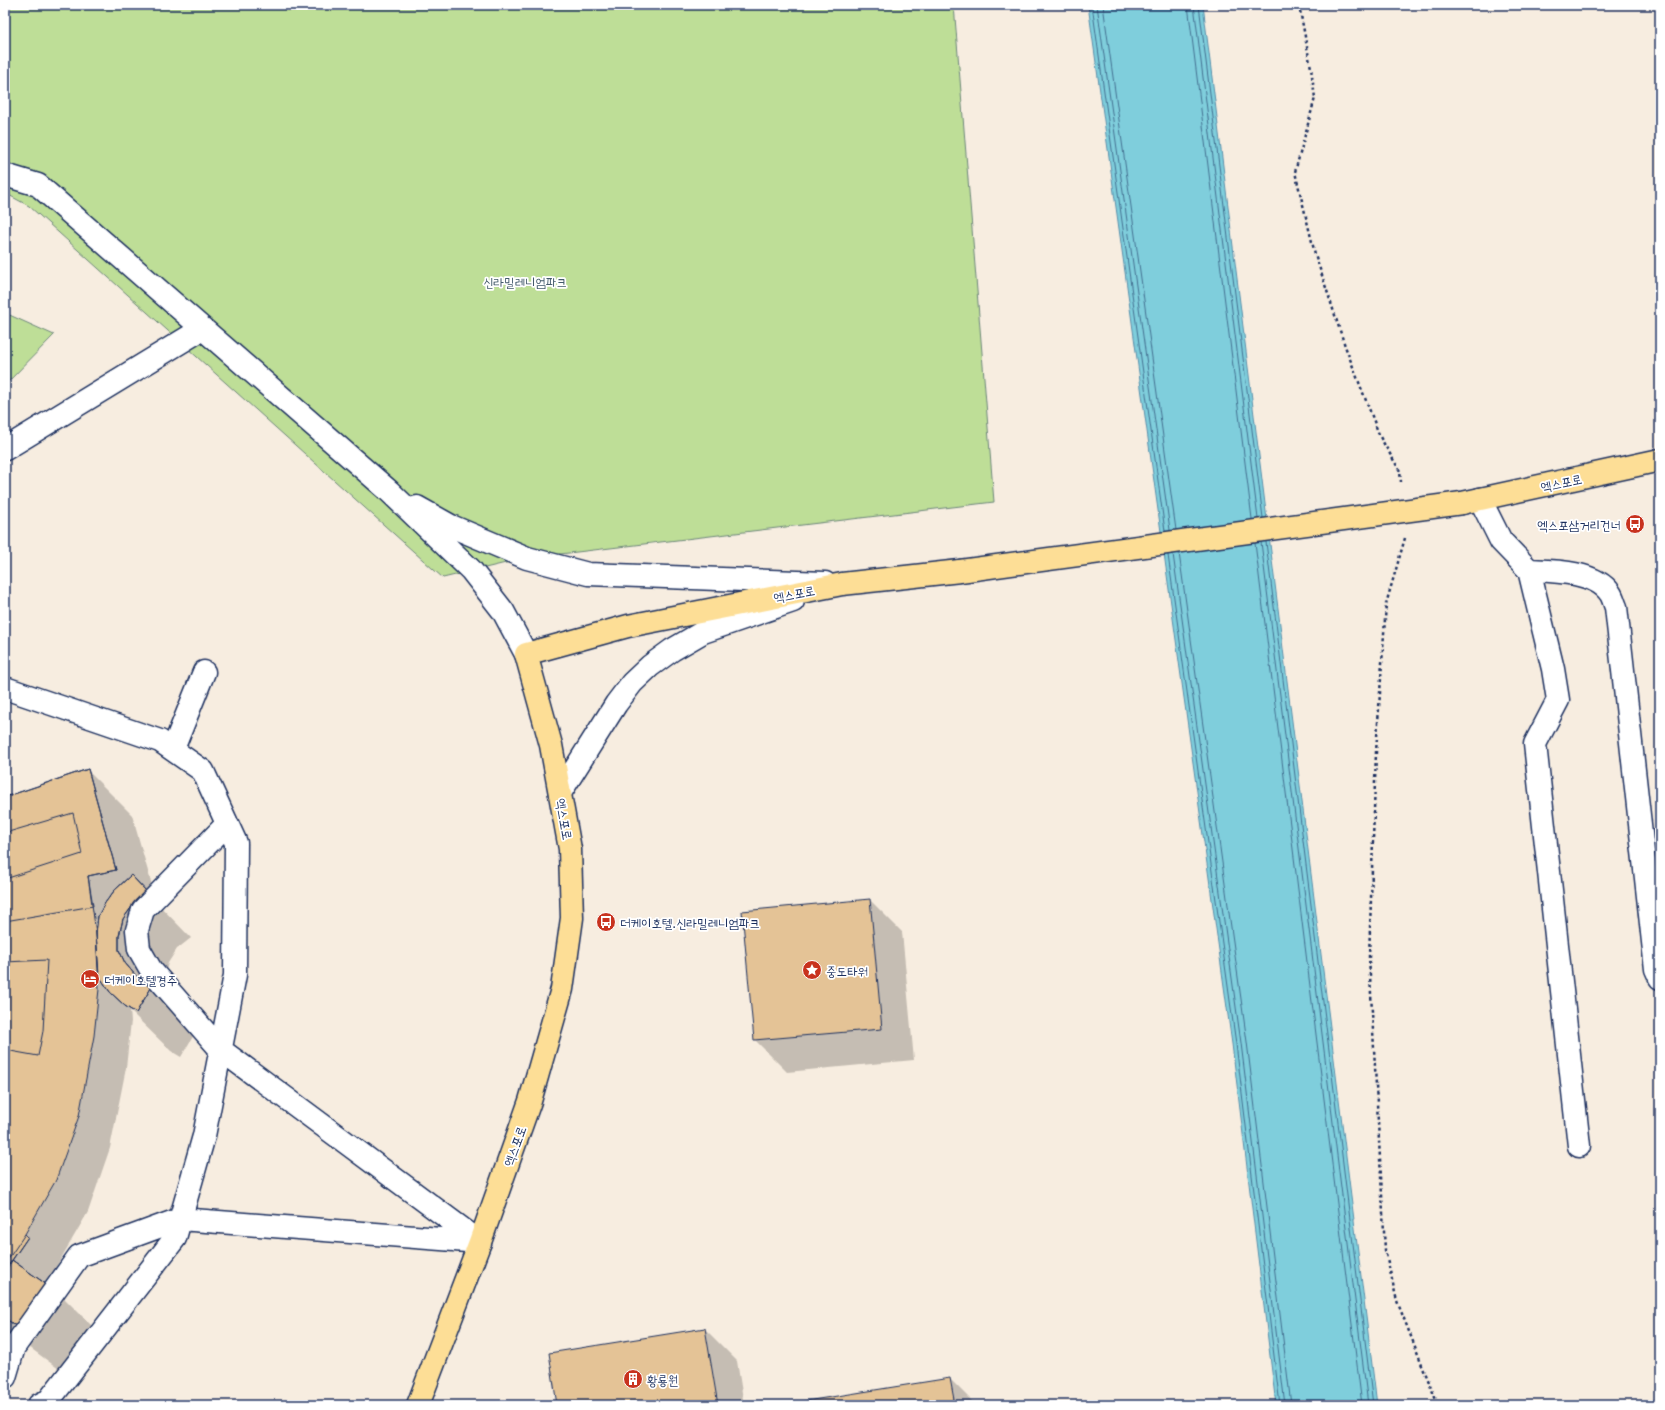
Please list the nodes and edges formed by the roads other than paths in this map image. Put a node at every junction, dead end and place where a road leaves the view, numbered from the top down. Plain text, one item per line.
1 (5, 175) edge
2 (202, 328) junction
3 (5, 449) edge
4 (1660, 460) edge
5 (389, 491) junction
6 (1471, 501) junction
7 (1529, 570) junction
8 (842, 584) junction
9 (526, 654) junction
10 (204, 672) dead end
11 (5, 688) edge
12 (173, 749) junction
13 (560, 793) junction
14 (227, 824) junction
15 (1660, 978) edge
16 (221, 1050) junction
17 (1579, 1146) dead end
18 (180, 1219) junction
19 (480, 1242) junction
20 (5, 1377) edge
21 (39, 1405) edge
22 (418, 1405) edge

1 - 2 street
2 - 3 street
2 - 5 street
4 - 6 main road, 엑스포로
5 - 8 street
5 - 9 street
6 - 7 street
6 - 8 main road, 엑스포로, bridge
7 - 15 street
7 - 17 street
8 - 9 main road, 엑스포로
8 - 13 street
9 - 13 main road, 엑스포로
10 - 12 street
11 - 12 street
12 - 14 street
13 - 19 main road, 엑스포로
14 - 16 street
14 - 16 street
16 - 18 street
16 - 19 street
18 - 19 street
18 - 20 street
18 - 21 street
19 - 22 main road, 엑스포로

